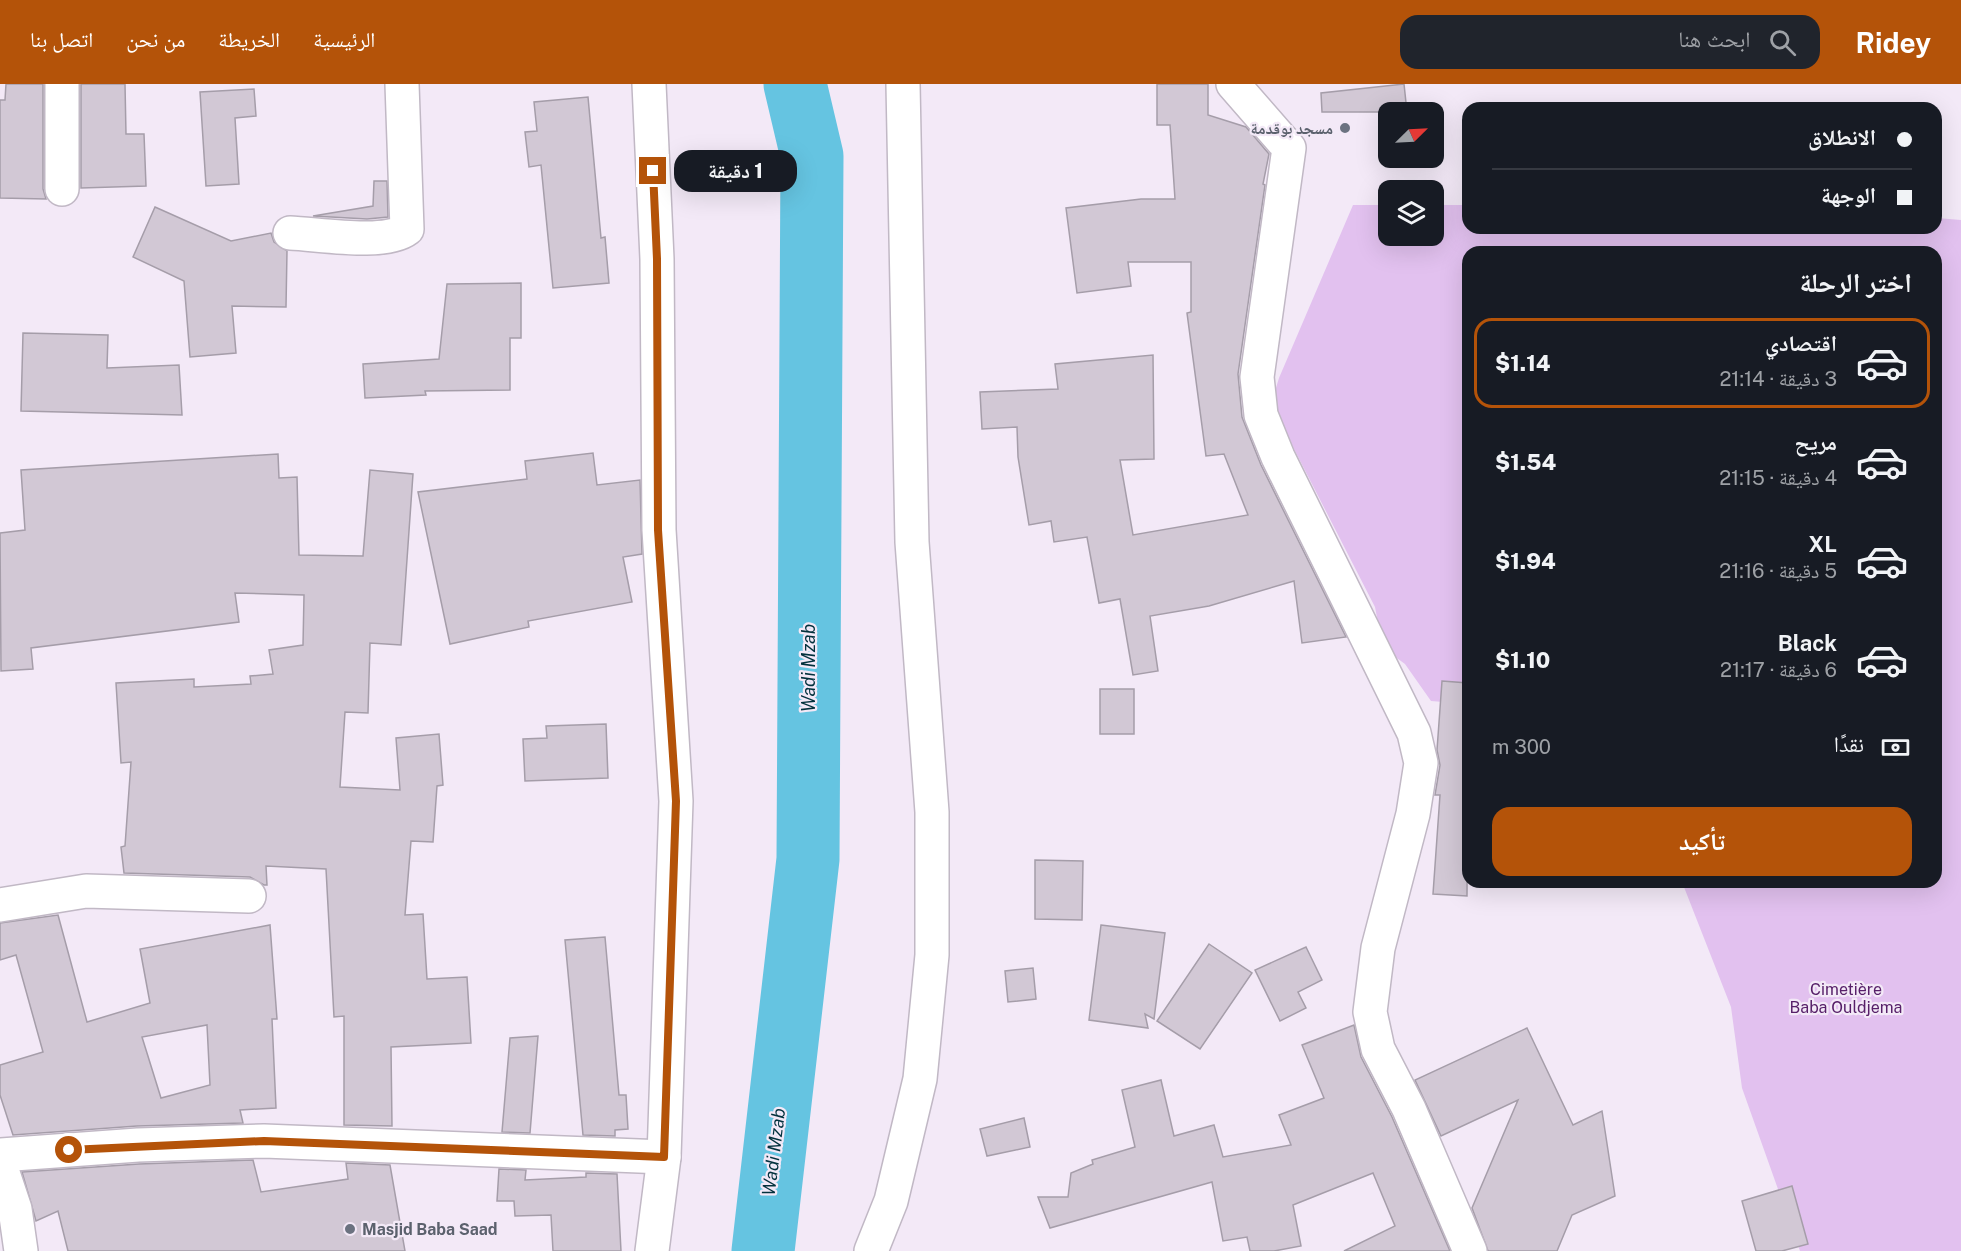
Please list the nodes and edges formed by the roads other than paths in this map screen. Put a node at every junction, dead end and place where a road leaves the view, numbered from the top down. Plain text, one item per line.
1 (62, 84) edge
2 (402, 84) edge
3 (649, 84) edge
4 (903, 84) edge
5 (1233, 84) edge
6 (62, 189) dead end
7 (290, 233) dead end
8 (249, 896) dead end
9 (0, 905) edge
10 (0, 1155) edge
11 (664, 1157) junction
12 (0, 1164) edge
13 (21, 1251) edge
14 (652, 1251) edge
15 (871, 1251) edge
16 (1470, 1251) edge

1 - 6 street
2 - 7 street
3 - 11 street
4 - 15 street
5 - 16 street
8 - 9 street
10 - 11 street
11 - 14 street
12 - 13 street

